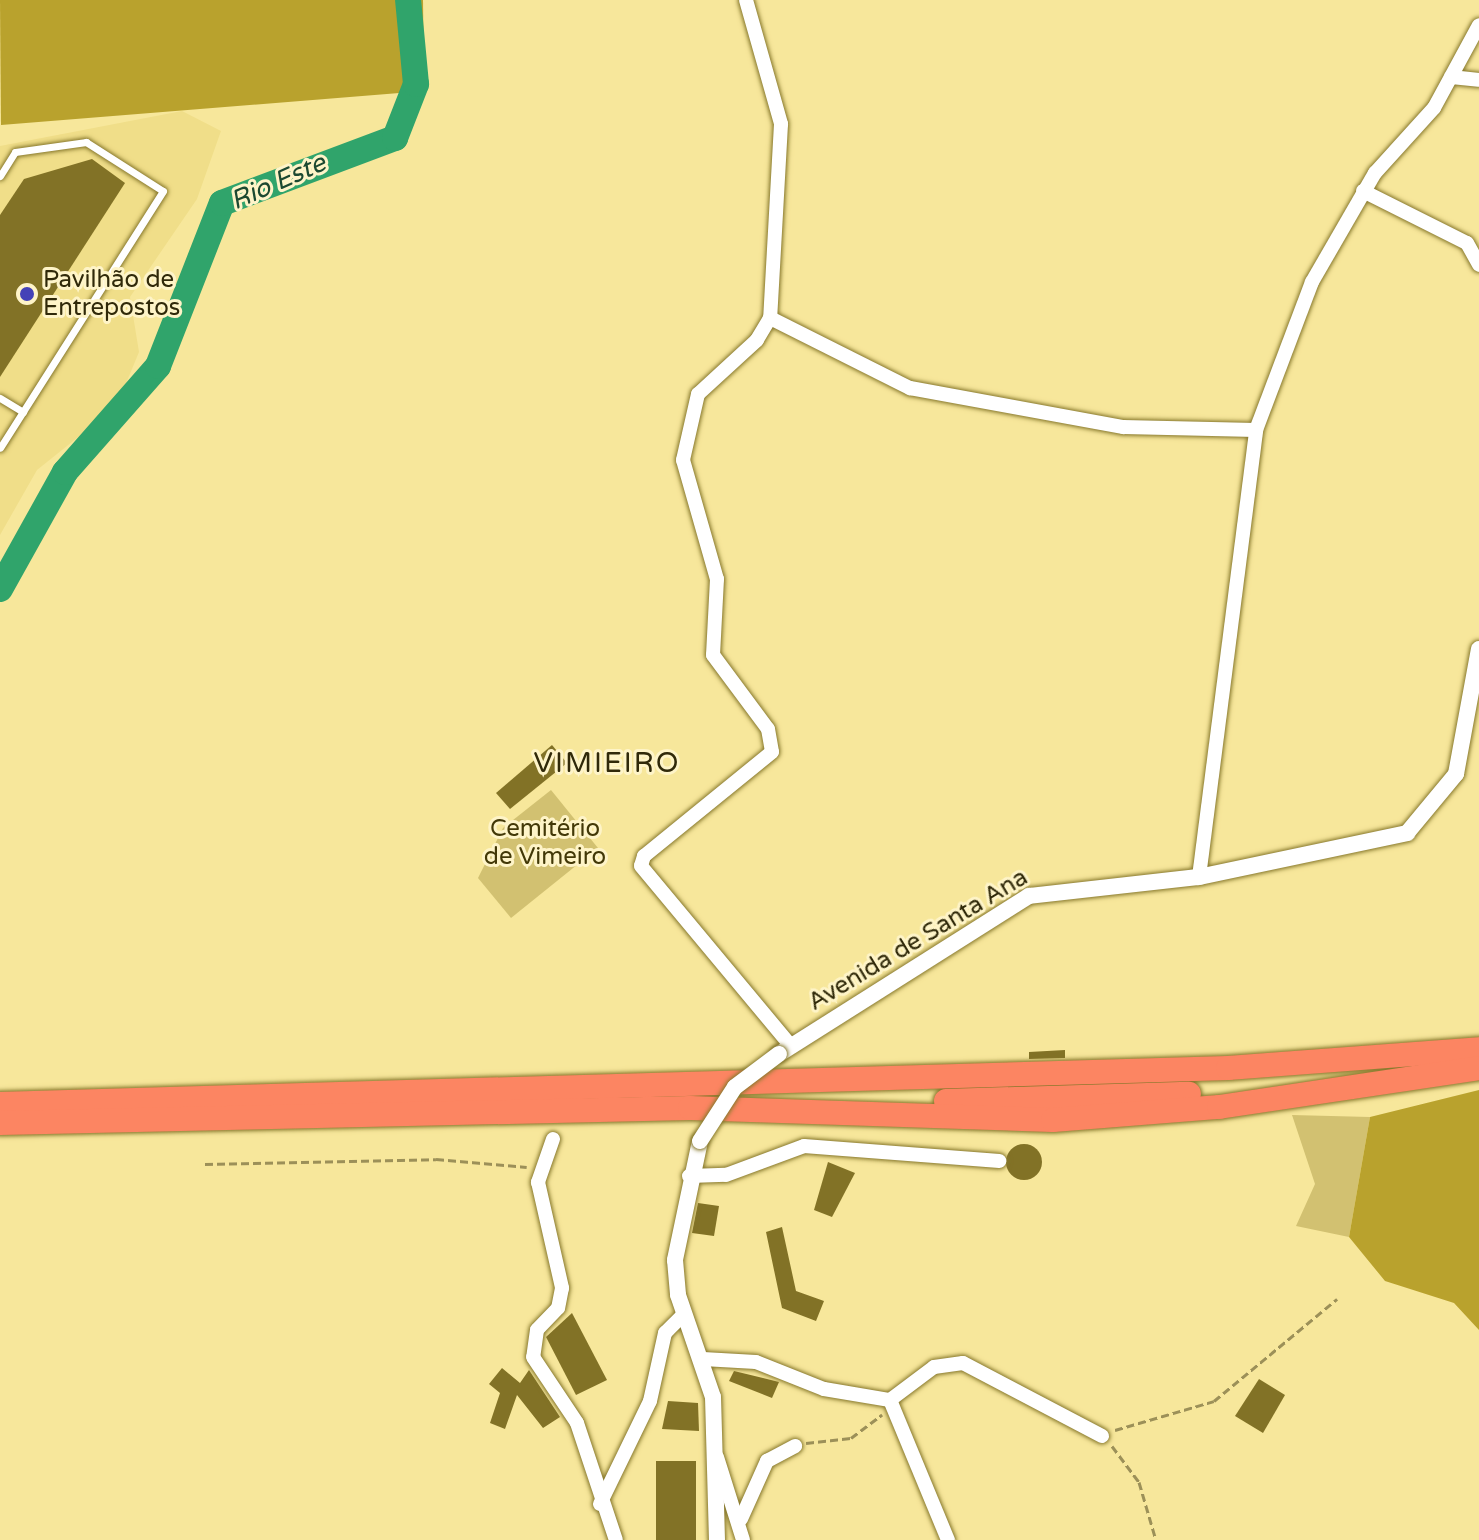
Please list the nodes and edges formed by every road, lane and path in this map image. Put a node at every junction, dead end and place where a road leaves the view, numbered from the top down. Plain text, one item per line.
1 (746, 0) edge
2 (1479, 25) edge
3 (1451, 77) junction
4 (1479, 80) edge
5 (0, 176) edge
6 (1363, 191) junction
7 (1479, 265) edge
8 (770, 318) junction
9 (0, 398) edge
10 (23, 412) junction
11 (1256, 430) junction
12 (0, 448) edge
13 (1479, 649) edge
14 (1199, 877) junction
15 (785, 1049) junction
16 (1479, 1049) edge
17 (1479, 1068) edge
18 (1, 1113) edge
19 (553, 1139) dead end
20 (999, 1161) dead end
21 (205, 1164) dead end
22 (539, 1169) junction
23 (689, 1176) junction
24 (1337, 1299) dead end
25 (684, 1314) junction
26 (703, 1359) junction
27 (891, 1402) junction
28 (1102, 1436) junction
29 (795, 1446) joint
30 (714, 1449) junction
31 (600, 1504) junction
32 (741, 1519) junction
33 (616, 1540) edge
34 (717, 1540) edge
35 (743, 1540) edge
36 (948, 1540) edge
37 (1156, 1540) edge

1 - 8 street
2 - 3 street
3 - 4 street
3 - 6 street
5 - 10 lane
6 - 7 street
6 - 11 street
8 - 11 street
8 - 15 street
9 - 10 lane
10 - 12 lane
11 - 14 street
13 - 14 street, Avenida de Santa Ana
14 - 15 street, Avenida de Santa Ana
15 - 23 street, Avenida de Santa Ana, bridge
16 - 18 highway
17 - 18 highway
19 - 22 street
20 - 23 street
21 - 22 path
22 - 31 street
23 - 25 street, Avenida de Santa Ana
24 - 28 path
25 - 26 street, Avenida de Santa Ana
25 - 31 street
26 - 27 street
26 - 30 street, Avenida de Santa Ana
27 - 28 street
27 - 29 path
27 - 36 street
28 - 37 path
29 - 32 street
30 - 32 street
30 - 34 street, Avenida de Santa Ana
31 - 33 street
32 - 35 street

